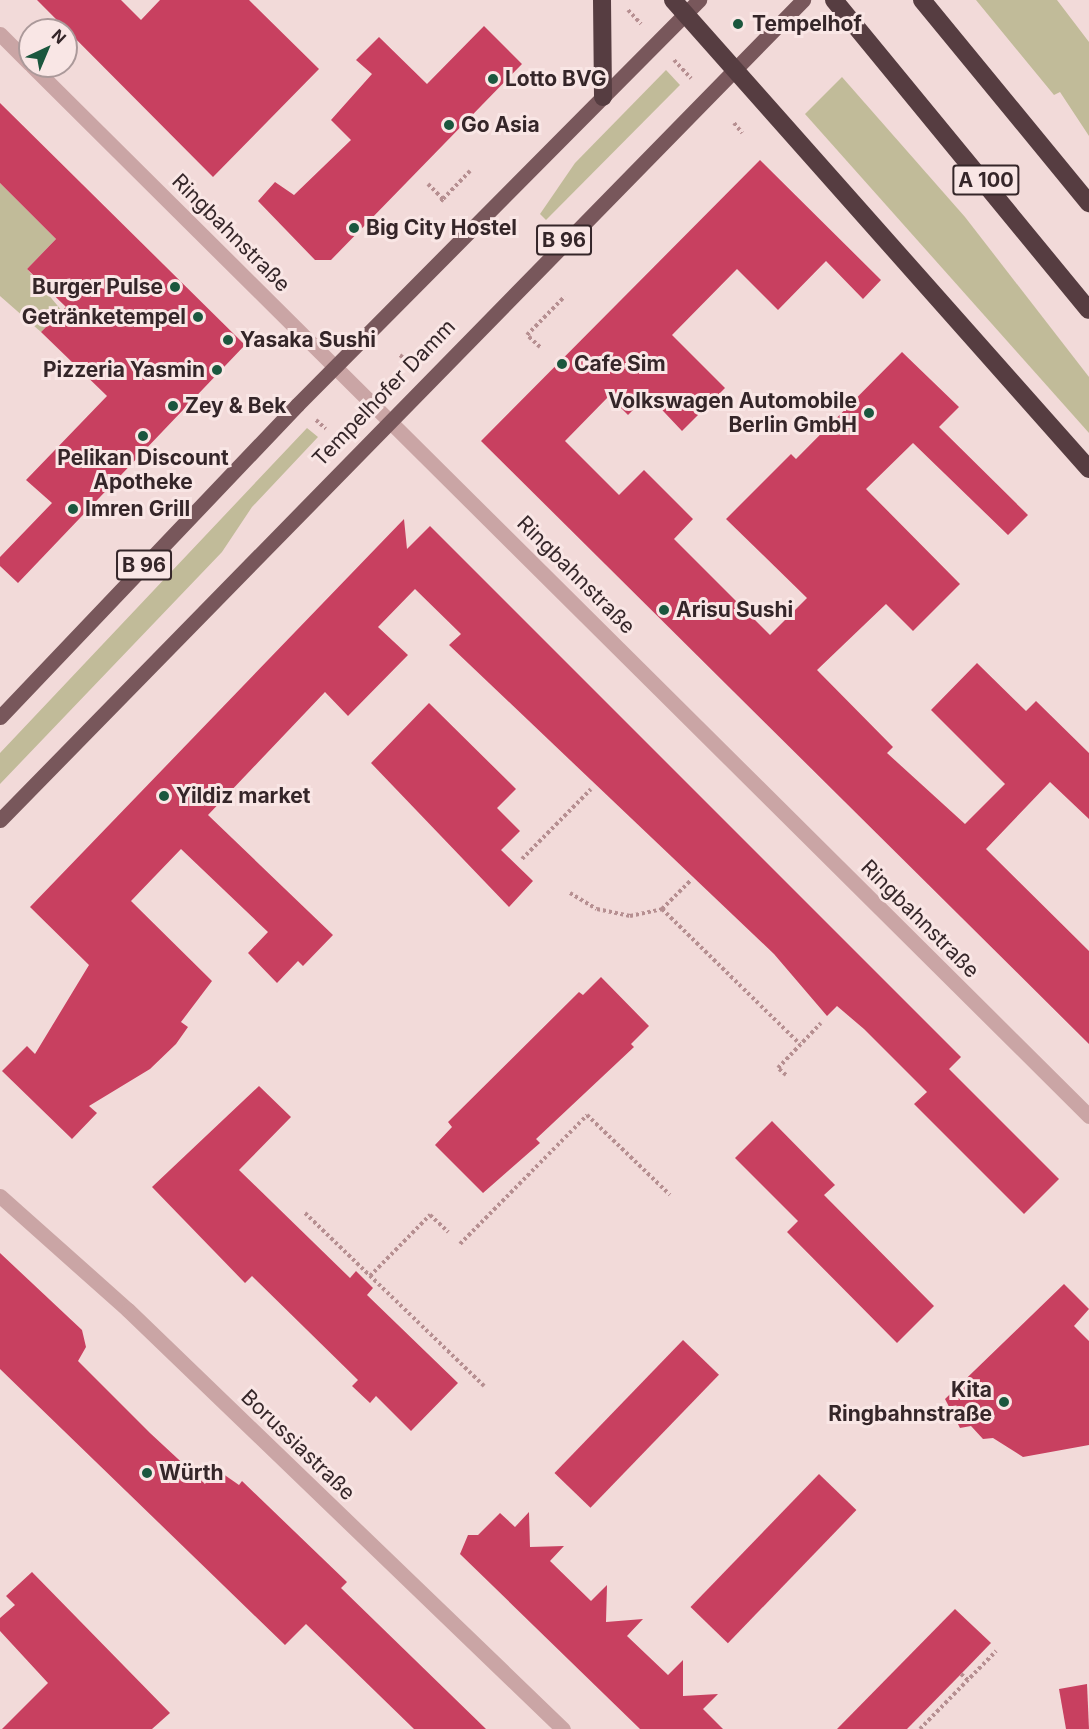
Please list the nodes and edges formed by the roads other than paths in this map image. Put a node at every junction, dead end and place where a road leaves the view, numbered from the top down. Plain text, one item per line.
1 (602, 0) edge
2 (673, 0) edge
3 (699, 0) edge
4 (803, 0) edge
5 (834, 0) edge
6 (924, 2) edge
7 (686, 13) junction
8 (0, 34) edge
9 (18, 52) edge
10 (736, 67) junction
11 (44, 78) edge
12 (603, 97) junction
13 (1089, 203) edge
14 (1089, 310) edge
15 (336, 366) junction
16 (388, 418) junction
17 (1089, 469) edge
18 (0, 717) edge
19 (0, 820) edge
20 (1089, 1116) edge
21 (0, 1196) edge
22 (562, 1729) edge

1 - 12 highway
2 - 7 highway
3 - 7 main road, B 96
4 - 10 main road, Tempelhofer Damm / B 96
5 - 14 highway, A 100
6 - 13 highway, A 100
7 - 10 highway
7 - 12 main road, B 96
8 - 9 street, Ringbahnstraße
10 - 16 main road, Tempelhofer Damm / B 96
10 - 17 highway
11 - 15 street, Ringbahnstraße
12 - 15 main road, B 96
15 - 16 street, Ringbahnstraße
15 - 18 main road, B 96
16 - 19 main road, Tempelhofer Damm / B 96
16 - 20 street, Ringbahnstraße
21 - 22 street, Borussiastraße

